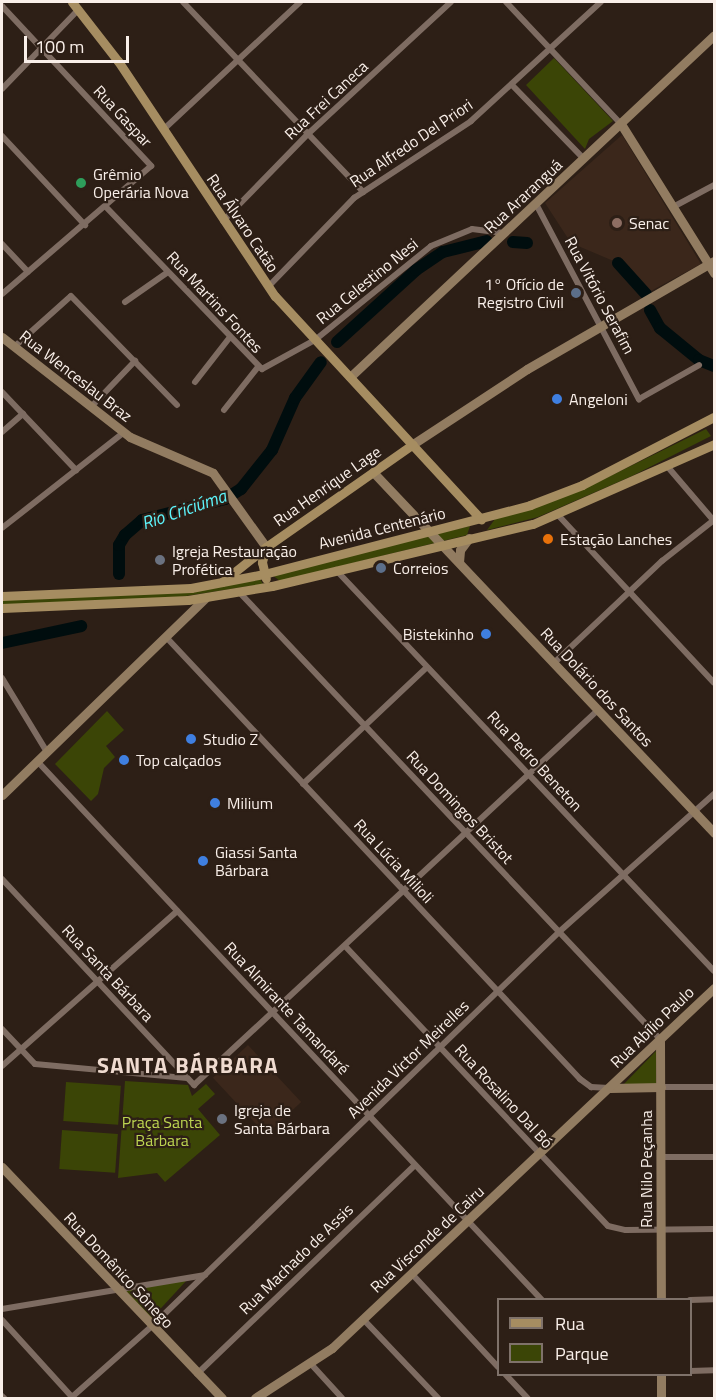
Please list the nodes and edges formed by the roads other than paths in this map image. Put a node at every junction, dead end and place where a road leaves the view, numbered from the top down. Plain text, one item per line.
1 (72, 2) edge
2 (183, 2) edge
3 (300, 2) edge
4 (451, 2) edge
5 (506, 2) edge
6 (601, 2) edge
7 (2, 6) edge
8 (79, 9) junction
9 (714, 34) edge
10 (41, 48) junction
11 (551, 50) junction
12 (237, 60) junction
13 (513, 86) junction
14 (2, 89) edge
15 (621, 124) junction
16 (164, 129) junction
17 (309, 133) junction
18 (2, 136) edge
19 (584, 159) junction
20 (714, 184) edge
21 (363, 192) junction
22 (536, 204) junction
23 (106, 207) junction
24 (673, 207) junction
25 (223, 222) junction
26 (85, 225) junction
27 (505, 233) junction
28 (2, 244) edge
29 (713, 266) edge
30 (28, 272) junction
31 (168, 272) junction
32 (268, 287) junction
33 (2, 294) edge
34 (125, 302) dead end
35 (600, 326) junction
36 (2, 337) edge
37 (230, 337) junction
38 (315, 340) junction
39 (14, 347) junction
40 (135, 361) junction
41 (699, 365) dead end
42 (258, 367) junction
43 (350, 377) junction
44 (195, 382) dead end
45 (2, 392) edge
46 (177, 405) dead end
47 (91, 407) junction
48 (224, 410) dead end
49 (23, 414) junction
50 (711, 419) edge
51 (714, 431) edge
52 (2, 432) edge
53 (123, 433) junction
54 (413, 444) junction
55 (714, 444) edge
56 (667, 466) junction
57 (76, 470) junction
58 (373, 472) junction
59 (482, 515) junction
60 (558, 515) junction
61 (714, 520) edge
62 (2, 528) edge
63 (430, 531) junction
64 (471, 536) junction
65 (441, 544) junction
66 (266, 547) junction
67 (459, 562) junction
68 (335, 570) junction
69 (264, 574) junction
70 (220, 584) junction
71 (272, 586) junction
72 (630, 591) junction
73 (240, 593) junction
74 (2, 596) edge
75 (206, 598) junction
76 (2, 608) edge
77 (166, 637) junction
78 (554, 663) junction
79 (427, 667) junction
80 (2, 678) edge
81 (714, 683) edge
82 (598, 710) junction
83 (365, 726) junction
84 (47, 752) junction
85 (37, 761) junction
86 (529, 775) junction
87 (303, 784) junction
88 (714, 794) edge
89 (2, 795) edge
90 (695, 812) junction
91 (466, 833) junction
92 (714, 833) edge
93 (623, 874) junction
94 (2, 879) edge
95 (403, 891) junction
96 (177, 911) junction
97 (559, 932) junction
98 (345, 946) junction
99 (714, 971) edge
100 (98, 982) junction
101 (714, 988) edge
102 (497, 991) junction
103 (272, 1012) junction
104 (2, 1029) edge
105 (660, 1039) junction
106 (440, 1047) junction
107 (22, 1050) junction
108 (2, 1066) edge
109 (188, 1078) junction
110 (661, 1087) junction
111 (714, 1087) edge
112 (610, 1088) junction
113 (369, 1116) junction
114 (540, 1154) junction
115 (661, 1157) junction
116 (714, 1157) edge
117 (414, 1165) junction
118 (2, 1167) edge
119 (468, 1222) junction
120 (714, 1229) edge
121 (661, 1230) junction
122 (412, 1274) junction
123 (205, 1275) junction
124 (117, 1289) junction
125 (541, 1298) edge
126 (661, 1298) edge
127 (714, 1299) edge
128 (692, 1300) edge
129 (2, 1309) edge
130 (363, 1319) junction
131 (2, 1320) edge
132 (152, 1326) junction
133 (311, 1364) junction
134 (497, 1367) edge
135 (714, 1370) edge
136 (692, 1371) edge
137 (197, 1374) junction
138 (507, 1376) edge
139 (661, 1376) edge
140 (219, 1397) edge
141 (73, 1398) edge
142 (255, 1398) edge
143 (342, 1398) edge
144 (438, 1398) edge
145 (527, 1398) edge
146 (661, 1398) edge

1 - 8 main road, Rua Álvaro Catão
2 - 12 street
3 - 12 street
4 - 17 street, Rua Frei Caneca
5 - 11 street
6 - 11 street, Rua Alfredo Del Priori
7 - 10 street, Rua Gaspar
8 - 10 street
8 - 16 main road, Rua Álvaro Catão
9 - 15 street, Rua Araranguá
10 - 14 street
10 - 23 street, Rua Gaspar
11 - 13 street, Rua Alfredo Del Priori
11 - 15 street
12 - 16 street
12 - 17 street
13 - 19 street
13 - 21 street, Rua Alfredo Del Priori
15 - 19 street, Rua Araranguá
15 - 24 street
16 - 25 main road, Rua Álvaro Catão
17 - 21 street
17 - 25 street, Rua Frei Caneca
18 - 26 street
19 - 22 street, Rua Araranguá
20 - 24 street
21 - 32 street, Rua Alfredo Del Priori
22 - 27 street, Rua Araranguá
22 - 35 street, Rua Vitório Serafim
23 - 26 street
23 - 31 street, Rua Martins Fontes
24 - 29 street
25 - 32 main road, Rua Álvaro Catão
26 - 30 street
27 - 38 street, Rua Celestino Nesi
27 - 43 street, Rua Araranguá
28 - 30 street
29 - 35 street, Rua Henrique Lage
30 - 33 street
31 - 34 street
31 - 37 street, Rua Martins Fontes
32 - 38 main road, Rua Álvaro Catão
35 - 41 street, Rua Vitório Serafim
35 - 54 street, Rua Henrique Lage
36 - 39 street, Rua Wenceslau Braz
37 - 42 street, Rua Martins Fontes
37 - 44 street
38 - 42 street, Rua Martins Fontes
38 - 43 main road, Rua Álvaro Catão
39 - 40 street
39 - 47 street, Rua Wenceslau Braz
40 - 46 street
40 - 47 street
42 - 48 street
43 - 54 main road, Rua Álvaro Catão
45 - 49 street
47 - 53 street, Rua Wenceslau Braz
49 - 52 street
49 - 57 street
50 - 51 main road
50 - 59 main road, Avenida Centenário
53 - 57 street
53 - 66 street, Rua Wenceslau Braz
54 - 58 main road, Rua Henrique Lage
54 - 59 main road, Rua Álvaro Catão
55 - 56 main road, Avenida Centenário
56 - 60 main road, Avenida Centenário
56 - 61 street
57 - 62 street
58 - 63 street, Rua Dolário dos Santos
58 - 66 main road, Rua Henrique Lage
59 - 63 main road, Avenida Centenário
59 - 64 main road
60 - 64 main road, Avenida Centenário
60 - 72 street
61 - 72 street
63 - 65 street, Rua Dolário dos Santos
63 - 69 main road, Avenida Centenário
64 - 65 main road, Avenida Centenário
64 - 67 street
65 - 67 street, Rua Dolário dos Santos
65 - 68 main road, Avenida Centenário
66 - 69 main road
66 - 70 main road, Rua Henrique Lage
67 - 78 street, Rua Dolário dos Santos
68 - 71 main road, Avenida Centenário
68 - 79 street, Rua Pedro Beneton
69 - 70 main road, Avenida Centenário
69 - 71 main road
70 - 74 main road, Avenida Centenário
70 - 75 main road, Rua Henrique Lage
71 - 73 main road, Avenida Centenário
72 - 78 street
72 - 81 street
73 - 75 main road, Avenida Centenário
73 - 83 street, Rua Domingos Bristot
75 - 76 main road, Avenida Centenário
75 - 77 street, Rua Henrique Lage
77 - 84 street, Rua Henrique Lage
77 - 87 street, Rua Lúcia Milioli
78 - 82 street, Rua Dolário dos Santos
79 - 83 street
79 - 86 street, Rua Pedro Beneton
80 - 84 street
82 - 86 street
82 - 90 street, Rua Dolário dos Santos
83 - 87 street
83 - 91 street, Rua Domingos Bristot
84 - 85 street, Rua Henrique Lage
85 - 89 street, Rua Henrique Lage
85 - 96 street, Rua Almirante Tamandaré
86 - 91 street
86 - 93 street, Rua Pedro Beneton
87 - 95 street, Rua Lúcia Milioli
88 - 90 street, Avenida Victor Meirelles
90 - 92 street, Rua Dolário dos Santos
90 - 93 street, Avenida Victor Meirelles
91 - 95 street
91 - 97 street, Rua Domingos Bristot
93 - 97 street, Avenida Victor Meirelles
93 - 99 street, Rua Pedro Beneton
94 - 100 street, Rua Santa Bárbara
95 - 98 street
95 - 102 street, Rua Lúcia Milioli
96 - 100 street
96 - 103 street, Rua Almirante Tamandaré
97 - 102 street, Avenida Victor Meirelles
97 - 105 street, Rua Domingos Bristot
98 - 103 street
98 - 106 street, Rua Rosalino Dal Bó
100 - 107 street
100 - 109 street, Rua Santa Bárbara
101 - 105 street, Rua Abílio Paulo
102 - 106 street, Avenida Victor Meirelles
102 - 112 street, Rua Lúcia Milioli
103 - 109 street, Rua Santa Bárbara
103 - 113 street, Rua Almirante Tamandaré
104 - 107 street
105 - 110 street, Rua Nilo Peçanha
105 - 112 street, Rua Abílio Paulo
106 - 113 street, Avenida Victor Meirelles
106 - 114 street, Rua Rosalino Dal Bó
107 - 108 street
107 - 109 street
110 - 111 street
110 - 112 street
110 - 115 street, Rua Nilo Peçanha
112 - 114 street, Rua Visconde de Cairu
113 - 117 street, Rua Almirante Tamandaré
113 - 123 street, Avenida Victor Meirelles
114 - 119 street, Rua Visconde de Cairu
114 - 121 street, Rua Rosalino Dal Bó
115 - 116 street
115 - 121 street, Rua Nilo Peçanha
117 - 119 street, Rua Almirante Tamandaré
117 - 137 street, Rua Machado de Assis
118 - 124 street, Rua Domênico Sônego
119 - 122 street, Rua Visconde de Cairu
119 - 125 street, Rua Almirante Tamandaré
120 - 121 street, Rua Rosalino Dal Bó
121 - 126 street, Rua Nilo Peçanha
122 - 130 street, Rua Visconde de Cairu
122 - 134 street
123 - 124 street
123 - 132 street, Avenida Victor Meirelles
124 - 129 street
124 - 132 street, Rua Domênico Sônego
127 - 128 street
130 - 133 street, Rua Visconde de Cairu
130 - 144 street
131 - 141 street
132 - 137 street, Rua Domênico Sônego
132 - 141 street, Avenida Victor Meirelles
133 - 142 street, Rua Visconde de Cairu
133 - 143 street
135 - 136 street
137 - 140 street, Rua Domênico Sônego
138 - 145 street
139 - 146 street

